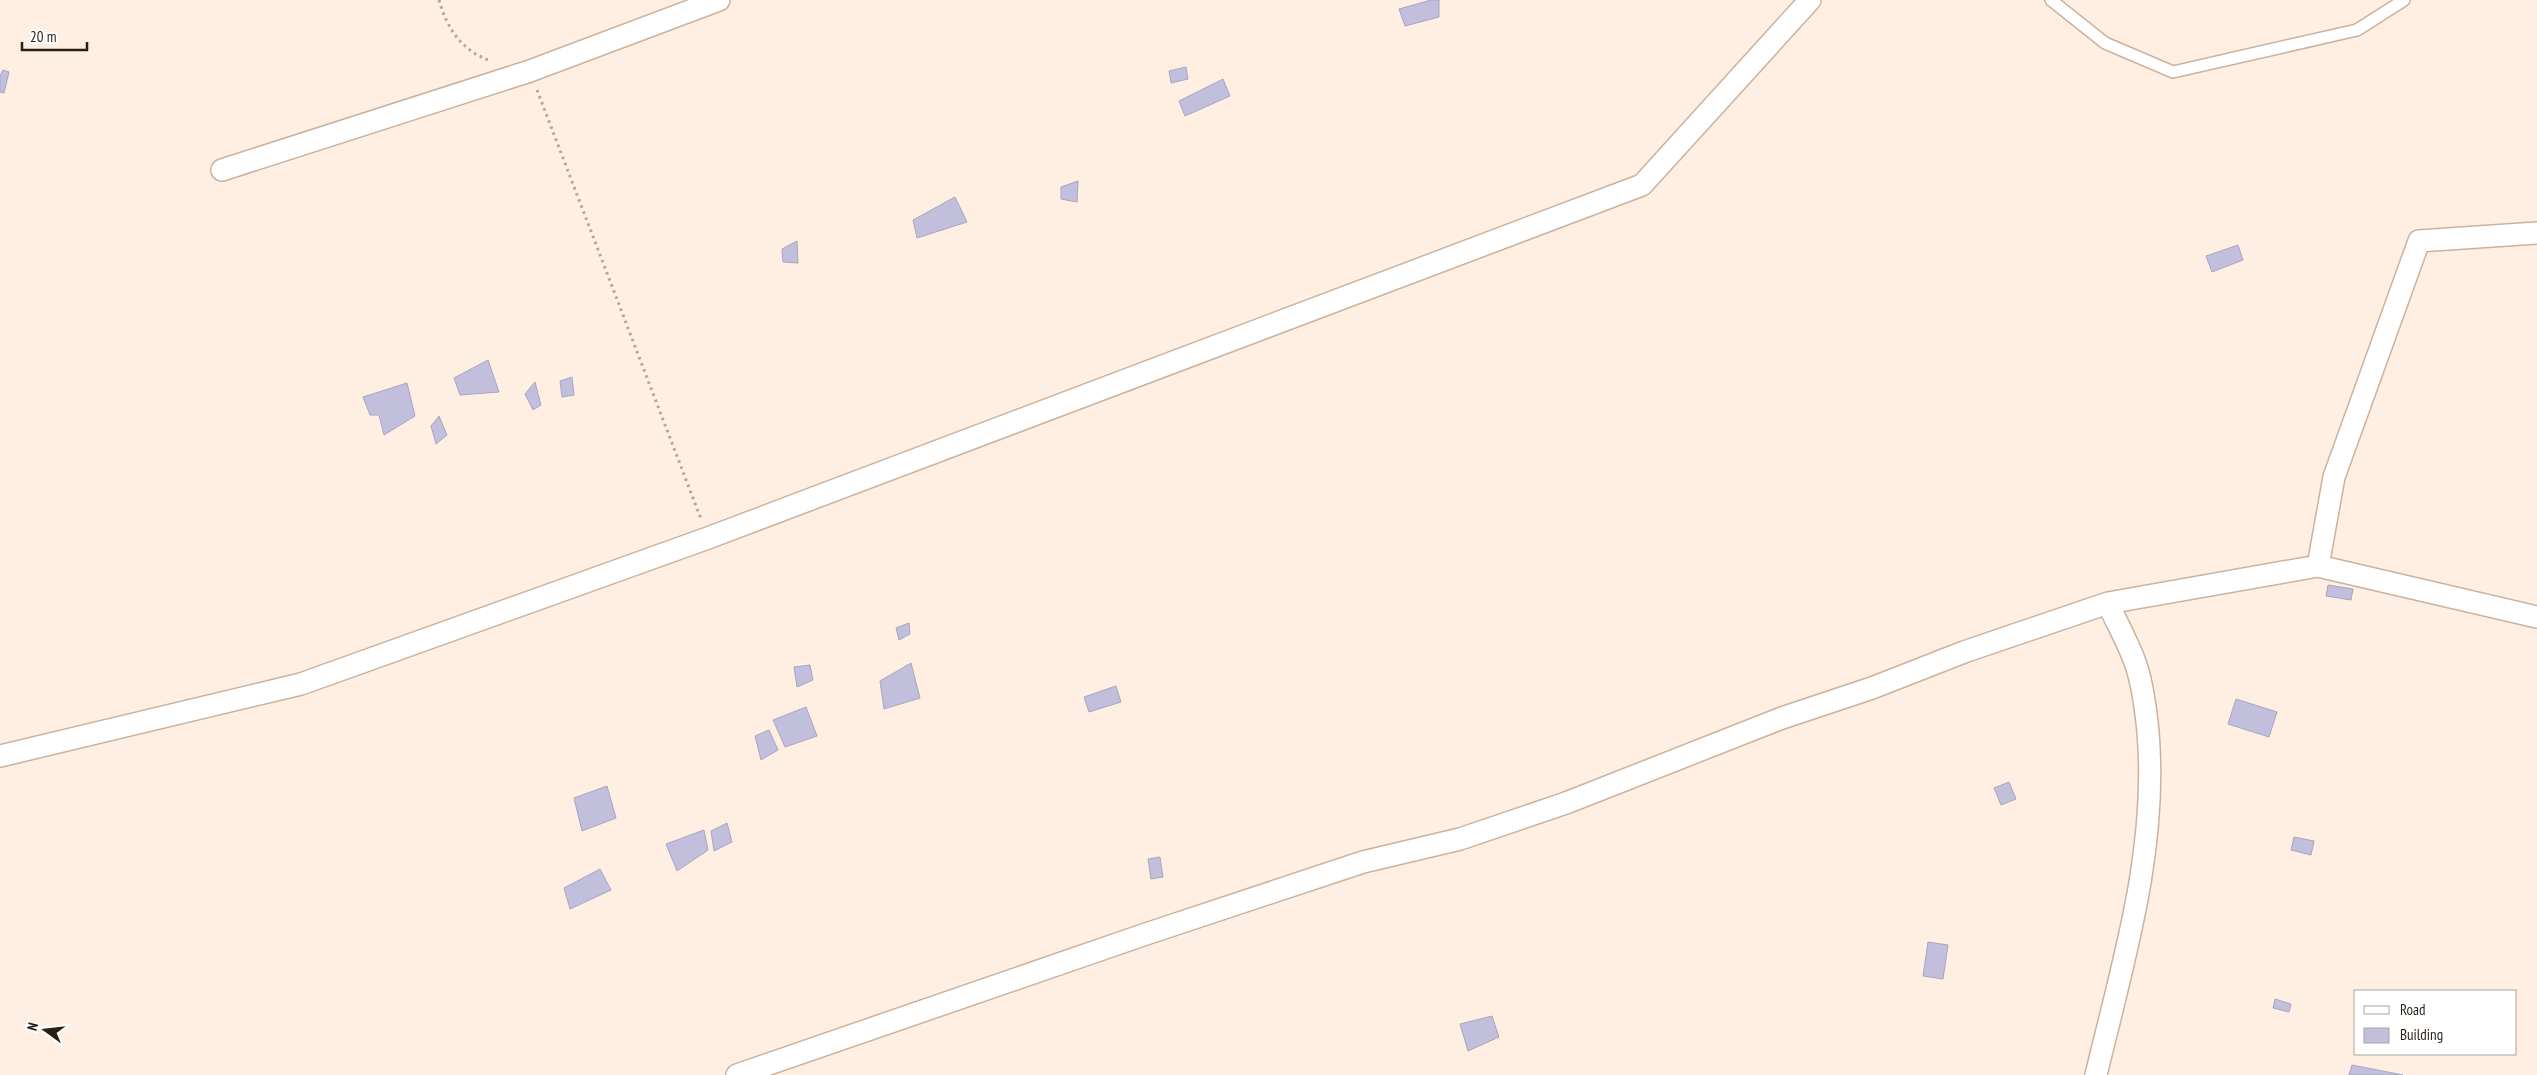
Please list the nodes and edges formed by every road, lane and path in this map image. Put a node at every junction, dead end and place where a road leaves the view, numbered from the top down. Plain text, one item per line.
1 (439, 0) edge
2 (719, 0) edge
3 (1810, 0) edge
4 (2051, 0) edge
5 (2404, 0) edge
6 (497, 63) dead end
7 (530, 71) junction
8 (222, 170) dead end
9 (2537, 233) edge
10 (708, 538) junction
11 (2318, 566) junction
12 (2108, 604) junction
13 (2537, 617) edge
14 (0, 756) edge
15 (737, 1075) edge
16 (2096, 1075) edge

1 - 6 path
2 - 7 street
3 - 10 street
4 - 5 lane
7 - 8 street
7 - 10 path
9 - 11 street
10 - 14 street
11 - 12 street
11 - 13 street
12 - 15 street
12 - 16 street

